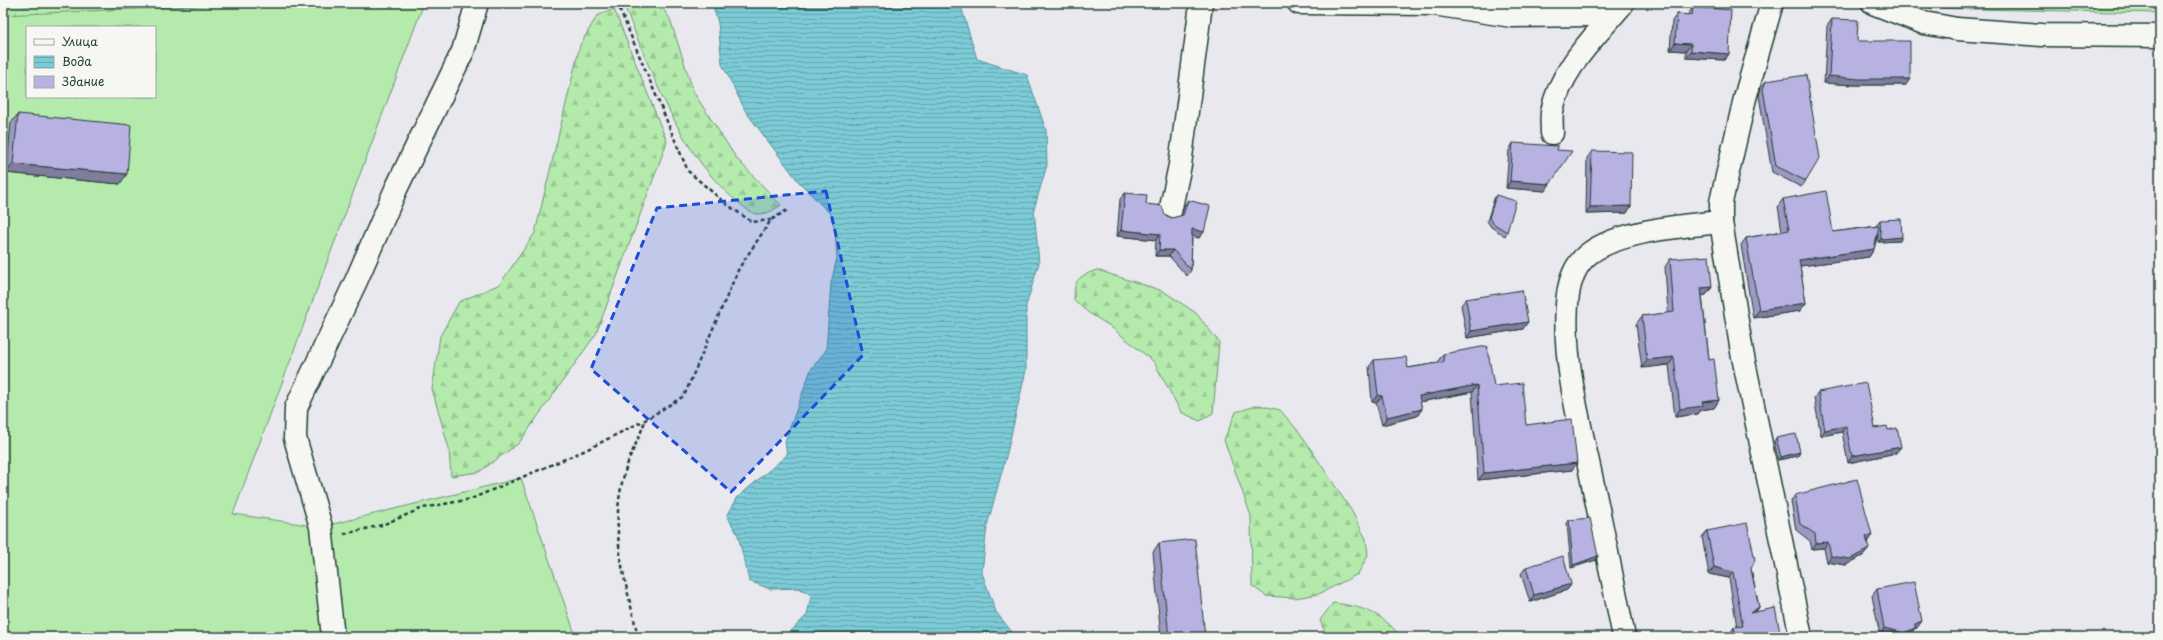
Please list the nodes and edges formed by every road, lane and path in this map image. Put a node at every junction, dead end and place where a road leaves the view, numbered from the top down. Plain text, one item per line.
1 (477, 3) edge
2 (616, 3) edge
3 (1204, 3) edge
4 (1300, 3) edge
5 (1617, 3) edge
6 (1623, 3) edge
7 (1772, 3) edge
8 (1873, 3) edge
9 (2160, 36) edge
10 (1552, 133) dead end
11 (789, 209) dead end
12 (1170, 212) dead end
13 (771, 220) junction
14 (1721, 222) junction
15 (645, 420) junction
16 (322, 539) junction
17 (333, 637) edge
18 (638, 637) edge
19 (1624, 637) edge
20 (1801, 637) edge

1 - 16 street
2 - 13 path
3 - 12 street
4 - 5 street
6 - 10 street
7 - 14 street
8 - 9 street
11 - 13 path
13 - 15 path
14 - 19 street
14 - 20 street
15 - 16 path
15 - 18 path
16 - 17 street

